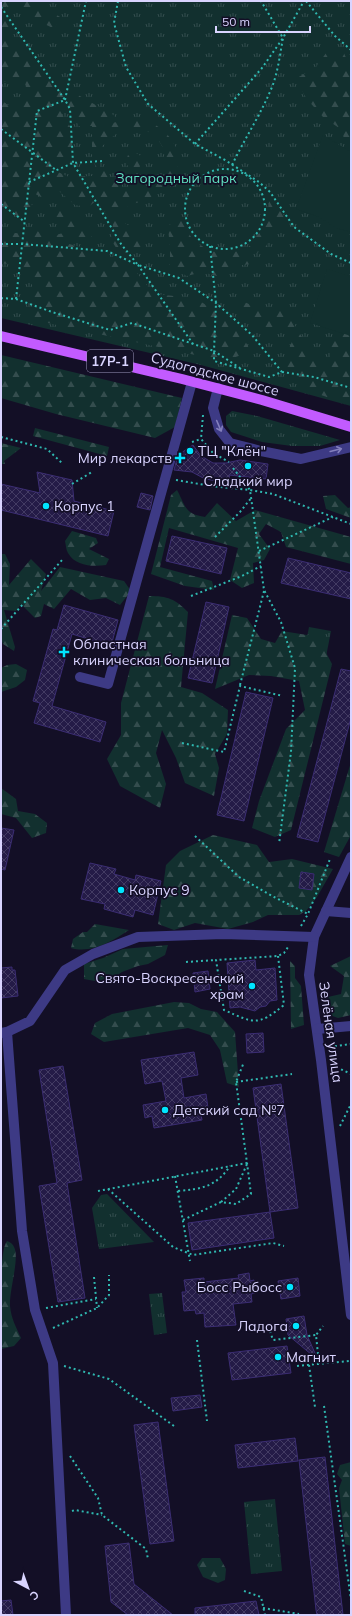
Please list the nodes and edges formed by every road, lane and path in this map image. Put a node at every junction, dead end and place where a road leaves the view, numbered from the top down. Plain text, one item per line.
1 (86, 1) edge
2 (118, 1) edge
3 (261, 1) edge
4 (305, 1) edge
5 (1, 7) edge
6 (284, 38) junction
7 (351, 50) edge
8 (65, 100) junction
9 (1, 129) edge
10 (195, 144) junction
11 (32, 152) junction
12 (102, 160) dead end
13 (73, 162) junction
14 (232, 165) junction
15 (56, 170) junction
16 (29, 182) junction
17 (1, 204) edge
18 (25, 222) junction
19 (1, 244) edge
20 (22, 244) junction
21 (210, 246) junction
22 (351, 263) edge
23 (138, 265) junction
24 (1, 298) edge
25 (16, 299) junction
26 (216, 303) junction
27 (1, 336) edge
28 (193, 344) junction
29 (214, 351) junction
30 (244, 370) junction
31 (282, 372) junction
32 (192, 382) junction
33 (218, 388) junction
34 (351, 388) edge
35 (204, 408) dead end
36 (351, 427) edge
37 (1, 437) edge
38 (201, 439) junction
39 (192, 442) dead end
40 (351, 447) edge
41 (230, 462) dead end
42 (63, 464) dead end
43 (233, 468) dead end
44 (92, 472) dead end
45 (165, 478) junction
46 (72, 484) dead end
47 (250, 490) junction
48 (252, 497) junction
49 (333, 517) junction
50 (351, 524) edge
51 (215, 538) dead end
52 (259, 551) junction
53 (62, 560) dead end
54 (261, 566) junction
55 (264, 590) junction
56 (191, 596) dead end
57 (1, 629) edge
58 (80, 677) dead end
59 (240, 686) junction
60 (283, 696) dead end
61 (182, 743) dead end
62 (195, 836) dead end
63 (279, 844) dead end
64 (351, 857) edge
65 (330, 859) dead end
66 (326, 911) junction
67 (351, 913) edge
68 (308, 914) junction
69 (321, 921) junction
70 (295, 936) junction
71 (314, 937) junction
72 (278, 956) junction
73 (216, 960) junction
74 (186, 962) dead end
75 (351, 1026) edge
76 (317, 1029) junction
77 (4, 1033) edge
78 (351, 1044) edge
79 (320, 1048) junction
80 (321, 1060) junction
81 (244, 1062) dead end
82 (292, 1074) dead end
83 (351, 1074) edge
84 (236, 1082) junction
85 (351, 1104) edge
86 (340, 1127) dead end
87 (248, 1163) junction
88 (230, 1166) junction
89 (175, 1176) junction
90 (108, 1189) junction
91 (98, 1191) dead end
92 (178, 1191) junction
93 (221, 1202) junction
94 (183, 1220) junction
95 (284, 1246) dead end
96 (188, 1252) junction
97 (190, 1261) dead end
98 (109, 1275) dead end
99 (94, 1277) dead end
100 (96, 1299) junction
101 (97, 1308) junction
102 (35, 1310) junction
103 (351, 1315) edge
104 (323, 1326) dead end
105 (270, 1331) dead end
106 (42, 1332) junction
107 (316, 1335) junction
108 (197, 1340) dead end
109 (349, 1361) dead end
110 (53, 1363) junction
111 (319, 1364) junction
112 (310, 1365) junction
113 (297, 1366) dead end
114 (324, 1406) dead end
115 (315, 1407) dead end
116 (207, 1421) dead end
117 (174, 1426) dead end
118 (69, 1455) dead end
119 (102, 1515) junction
120 (61, 1517) junction
121 (148, 1559) dead end
122 (244, 1591) dead end
123 (351, 1600) edge
124 (263, 1608) junction
125 (299, 1614) dead end
126 (66, 1615) edge
127 (265, 1615) edge

1 - 8 path
2 - 10 path
3 - 6 path
4 - 6 path
4 - 7 path
5 - 8 path
6 - 10 path
6 - 14 path
8 - 11 path
8 - 13 path
9 - 11 path
10 - 14 path
11 - 15 path
11 - 16 path
12 - 13 path
13 - 15 path
13 - 23 path
14 - 22 path
15 - 16 path
16 - 18 path
17 - 18 path
18 - 20 path
19 - 20 path
20 - 23 path
20 - 25 path
21 - 21 path
21 - 26 path
23 - 26 path
23 - 28 path
24 - 25 path
25 - 28 path
26 - 29 path
26 - 31 path
27 - 32 main road, Судогодское шоссе / 17Р-1
28 - 29 path
29 - 30 path
29 - 30 path
30 - 31 path
31 - 34 path
32 - 33 main road, Судогодское шоссе / 17Р-1
32 - 45 street
33 - 36 main road, Судогодское шоссе / 17Р-1
33 -> 40 street
35 - 38 path
37 - 42 path
38 - 39 path
38 - 41 path
43 - 47 path
44 - 46 path
45 - 47 path
45 - 58 street
47 - 48 path
47 - 49 path
48 - 51 path
48 - 52 path
49 - 50 path
49 - 52 path
52 - 54 path
53 - 57 path
54 - 55 path
54 - 56 path
55 - 59 path
55 - 63 path
59 - 60 path
59 - 61 path
62 - 68 path
64 - 66 street, Зелёная улица
65 - 68 path
66 - 67 street
66 - 69 street, Зелёная улица
68 - 69 path
68 - 70 path
69 - 71 street, Зелёная улица
70 - 71 street
70 - 72 path
70 - 77 street
71 - 76 street, Зелёная улица
72 - 73 path
72 - 73 path
73 - 74 path
75 - 76 street
76 - 79 street, Зелёная улица
77 - 102 street
78 - 79 path
79 - 80 street, Зелёная улица
80 - 83 path
80 - 103 street, Зелёная улица
81 - 84 path
82 - 84 path
84 - 87 path
85 - 86 path
87 - 88 path
87 - 93 path
87 - 93 path
88 - 89 path
88 - 92 path
89 - 90 path
89 - 92 path
90 - 91 path
90 - 96 path
92 - 94 path
93 - 94 path
94 - 96 path
95 - 96 path
96 - 97 path
98 - 101 path
99 - 100 path
100 - 101 path
100 - 102 path
101 - 106 path
102 - 106 street
104 - 107 path
105 - 107 path
106 - 110 street
107 - 111 path
108 - 116 path
109 - 111 path
110 - 117 path
110 - 120 street
111 - 112 path
112 - 113 path
112 - 115 path
114 - 123 path
118 - 119 path
119 - 120 path
119 - 121 path
120 - 126 street
122 - 124 path
124 - 125 path
124 - 127 path

